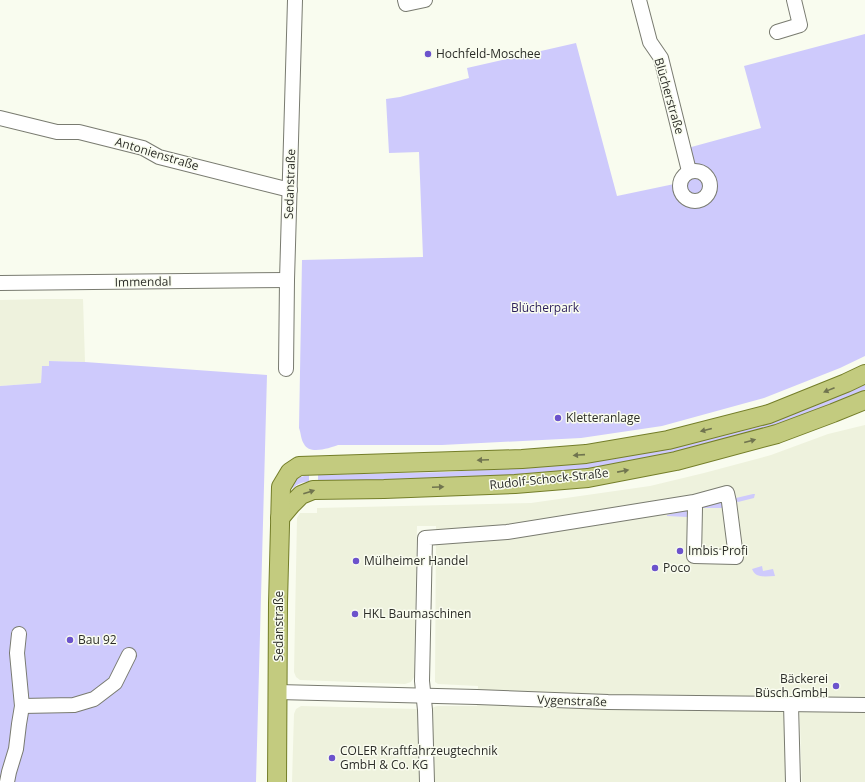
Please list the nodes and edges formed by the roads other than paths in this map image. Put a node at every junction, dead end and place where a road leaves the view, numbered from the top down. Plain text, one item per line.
1 (295, 0) edge
2 (405, 0) edge
3 (425, 0) edge
4 (640, 0) edge
5 (794, 0) edge
6 (777, 32) dead end
7 (0, 118) edge
8 (690, 171) dead end
9 (290, 190) junction
10 (287, 280) junction
11 (0, 283) edge
12 (286, 369) dead end
13 (865, 374) edge
14 (865, 400) edge
15 (290, 472) joint
16 (694, 502) junction
17 (280, 518) junction
18 (19, 634) dead end
19 (129, 655) dead end
20 (278, 692) junction
21 (423, 696) junction
22 (791, 704) junction
23 (865, 705) edge
24 (22, 706) junction
25 (7, 782) edge
26 (277, 782) edge
27 (427, 782) edge
28 (793, 782) edge

1 - 9 street, Sedanstraße
2 - 3 street
4 - 8 street, Blücherstraße
5 - 6 street
7 - 9 street, Antonienstraße
9 - 10 street, Sedanstraße
10 - 11 street, Immendal
10 - 12 street, Sedanstraße
13 -> 15 main road, Rudolf-Schock-Straße
17 -> 14 main road, Rudolf-Schock-Straße
15 - 17 main road, Sedanstraße
16 - 16 street
16 - 21 street
17 - 20 main road, Sedanstraße
18 - 24 street
19 - 24 street
20 - 21 street, Vygenstraße
20 - 26 main road, Sedanstraße
21 - 22 street, Vygenstraße
21 - 27 street
22 - 23 street, Vygenstraße
22 - 28 street
24 - 25 street

